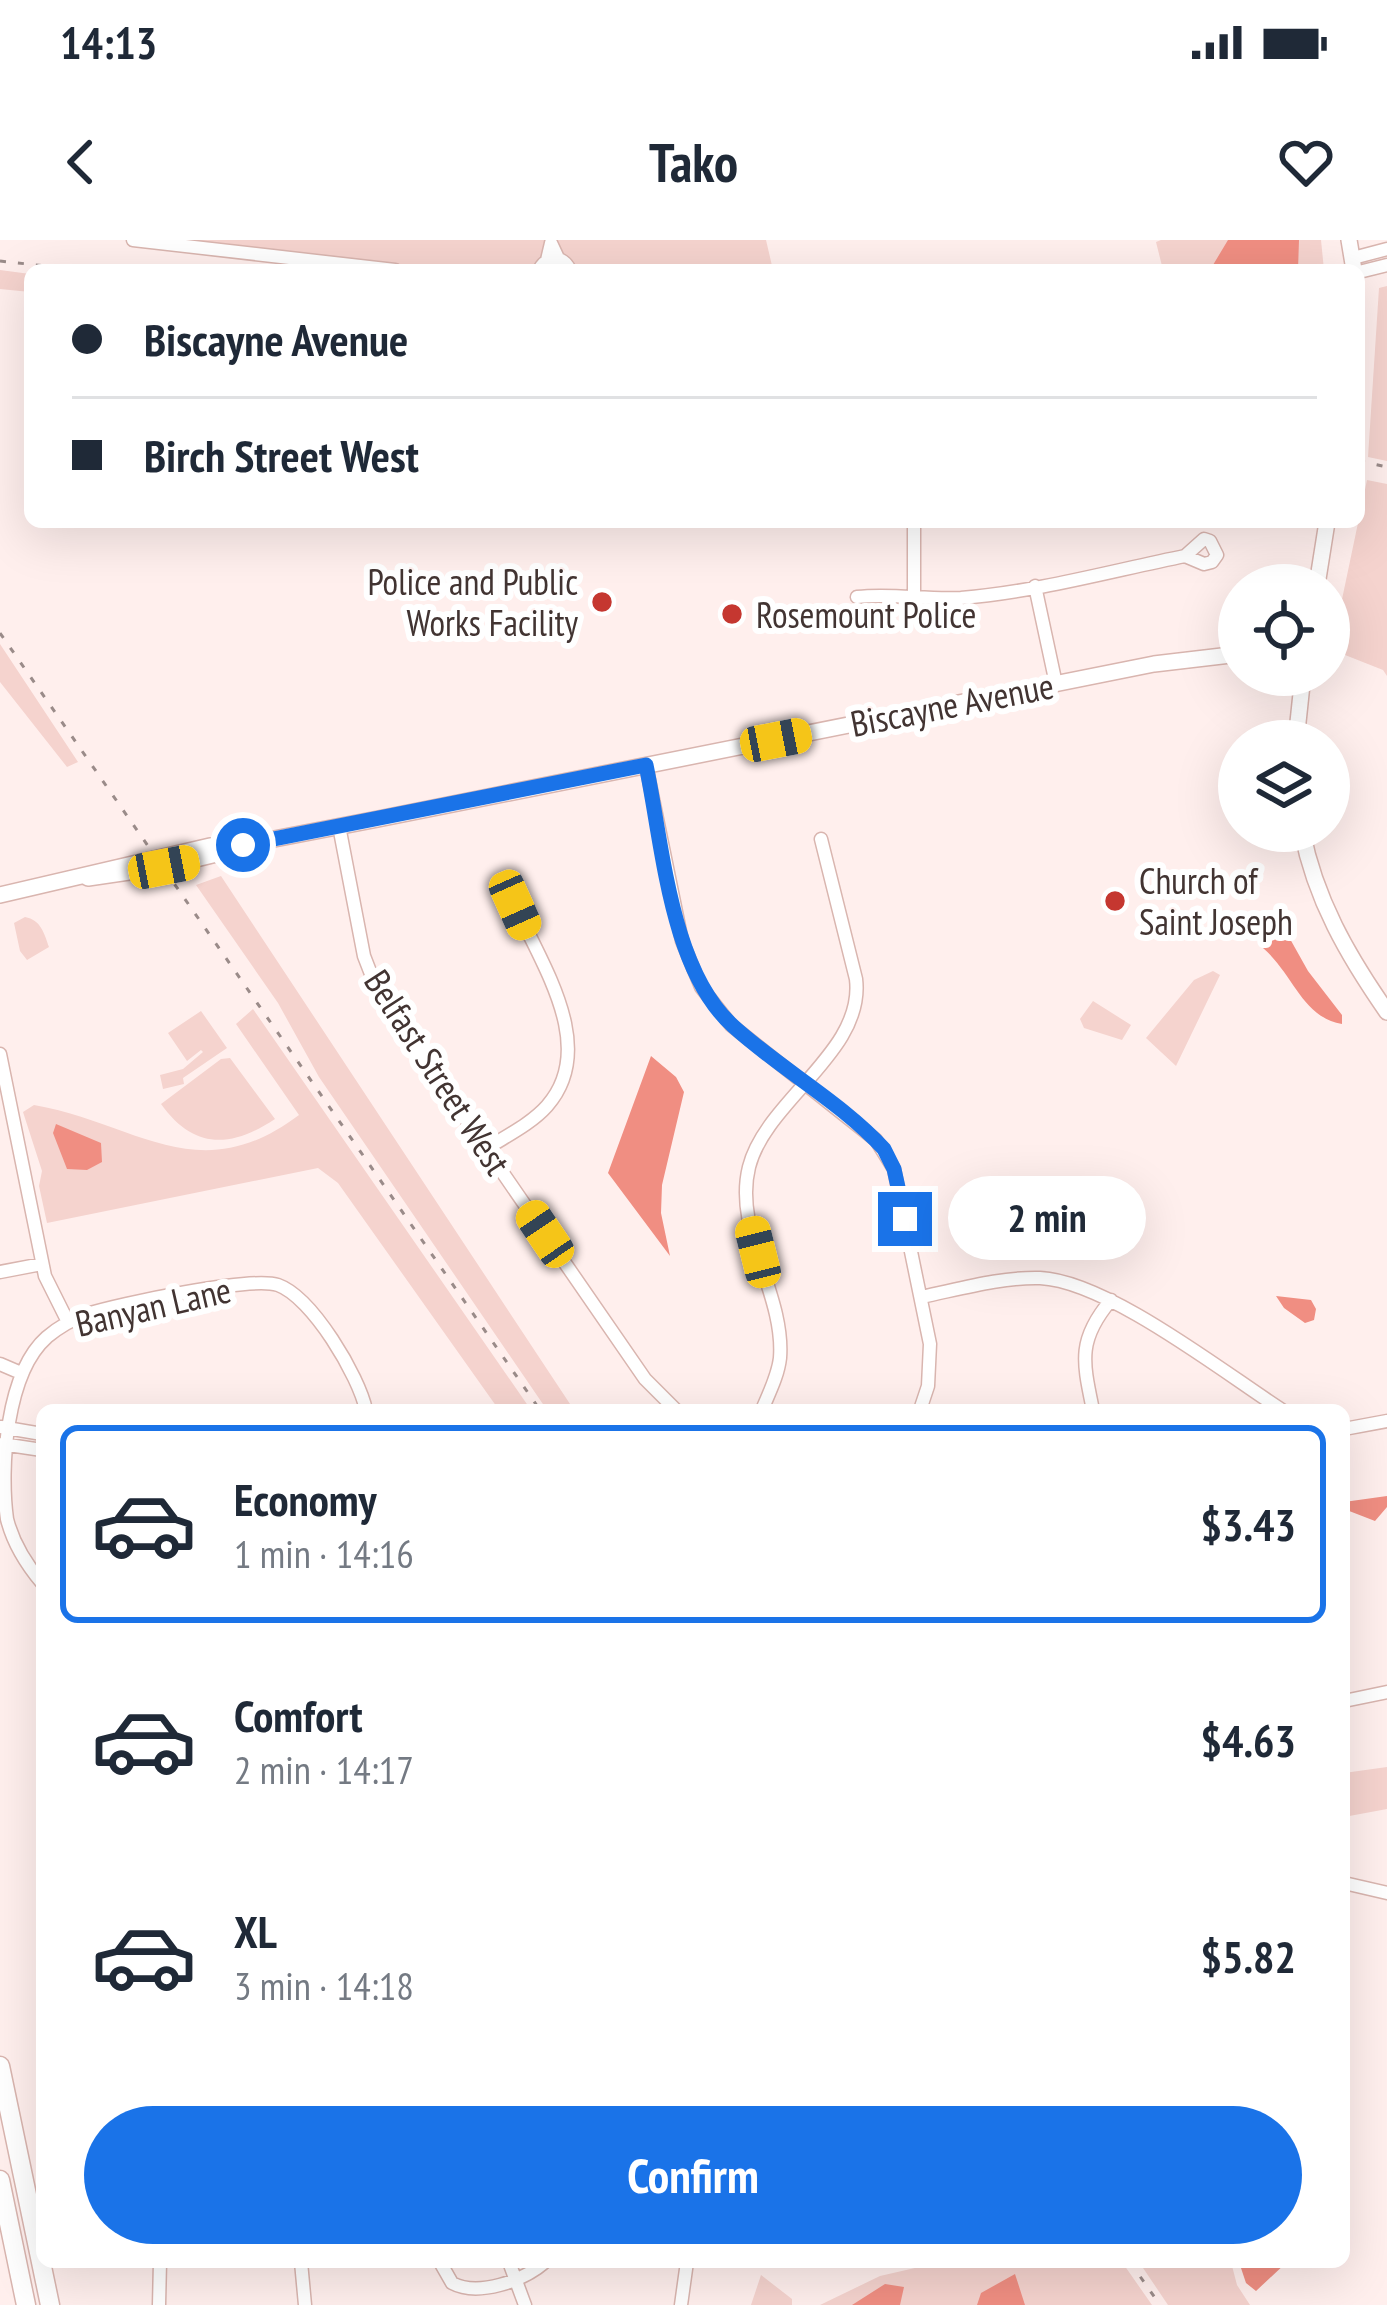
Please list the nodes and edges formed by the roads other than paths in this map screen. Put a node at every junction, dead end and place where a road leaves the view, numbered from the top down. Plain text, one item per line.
1 (133, 240) edge
2 (1387, 249) edge
3 (343, 264) edge
4 (1360, 264) edge
5 (914, 528) edge
6 (1326, 528) edge
7 (1184, 556) dead end
8 (1320, 564) edge
9 (1035, 586) junction
10 (914, 595) junction
11 (857, 597) dead end
12 (1218, 656) edge
13 (1056, 684) junction
14 (646, 765) junction
15 (339, 826) junction
16 (821, 838) dead end
17 (1309, 852) edge
18 (0, 895) edge
19 (515, 905) dead end
20 (1387, 1012) edge
21 (0, 1054) edge
22 (804, 1084) junction
23 (7, 1126) edge
24 (486, 1149) junction
25 (42, 1264) junction
26 (0, 1272) edge
27 (921, 1297) junction
28 (1111, 1300) junction
29 (68, 1322) junction
30 (0, 1364) edge
31 (21, 1372) junction
32 (364, 1404) edge
33 (670, 1404) edge
34 (764, 1404) edge
35 (921, 1404) edge
36 (1092, 1404) edge
37 (1273, 1404) edge
38 (1387, 1421) edge
39 (4, 1428) edge
40 (1350, 1428) edge
41 (36, 1433) edge
42 (2, 1444) edge
43 (36, 1449) edge
44 (36, 1575) edge
45 (1387, 1692) edge
46 (1350, 1700) edge
47 (1350, 1884) edge
48 (1387, 1893) edge
49 (0, 2066) edge
50 (0, 2180) edge
51 (36, 2238) edge
52 (42, 2268) edge
53 (160, 2268) edge
54 (302, 2268) edge
55 (443, 2268) edge
56 (511, 2268) edge
57 (533, 2268) edge
58 (686, 2268) edge
59 (514, 2278) junction
60 (26, 2305) edge
61 (50, 2305) edge
62 (159, 2305) edge
63 (305, 2305) edge
64 (525, 2305) edge
65 (681, 2305) edge

1 - 3 street
2 - 4 street
5 - 10 street
6 - 8 street
7 - 9 street
9 - 10 street
9 - 13 street
10 - 11 street
12 - 13 street, Biscayne Avenue
13 - 14 street, Biscayne Avenue
14 - 15 street, Biscayne Avenue
14 - 22 street
15 - 18 street, Biscayne Avenue
15 - 24 street, Belfast Street West
16 - 22 street
17 - 20 street
19 - 24 street
21 - 23 street
22 - 27 street
22 - 34 street
23 - 25 street
24 - 33 street, Belfast Street West
25 - 26 street
25 - 29 street
27 - 28 street
27 - 35 street
28 - 36 street
28 - 37 street
29 - 31 street, Banyan Lane
29 - 32 street, Banyan Lane
30 - 31 street
31 - 39 street, Banyan Lane
38 - 40 street
39 - 41 street
39 - 42 street, Banyan Lane
42 - 43 street
42 - 44 street, Banyan Lane
45 - 46 street
47 - 48 street
49 - 51 highway
50 - 60 highway
52 - 61 highway
53 - 62 street
54 - 63 street
55 - 59 street
56 - 59 street
57 - 59 street
58 - 65 street
59 - 64 street

